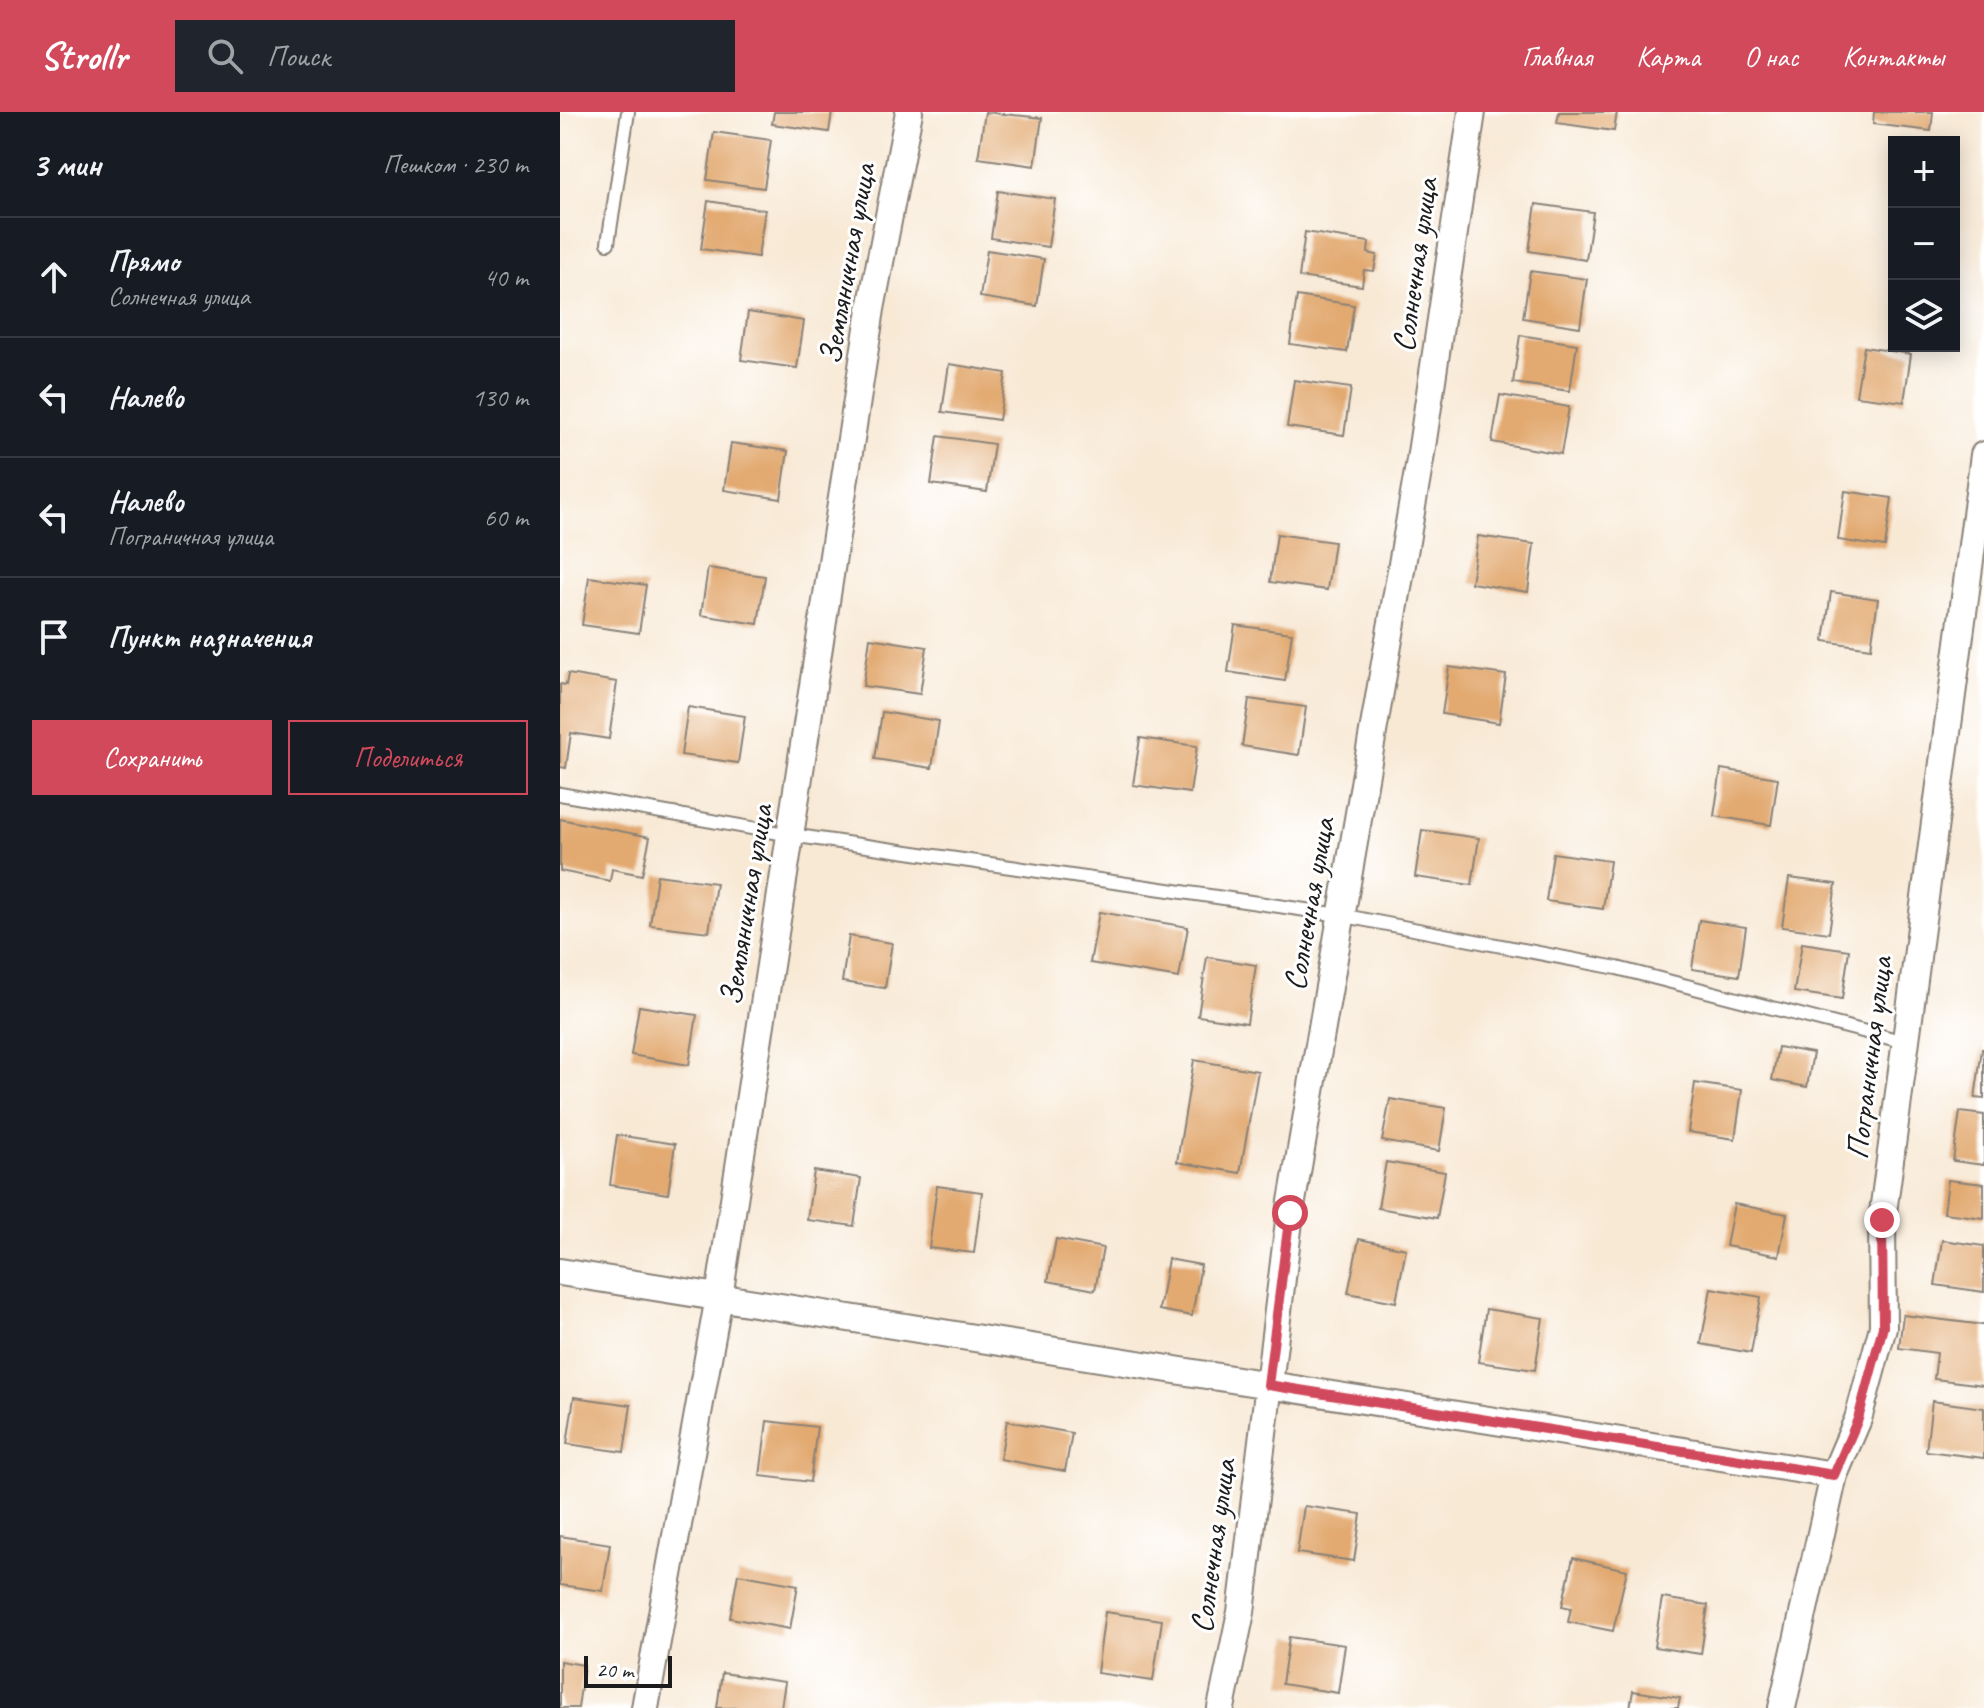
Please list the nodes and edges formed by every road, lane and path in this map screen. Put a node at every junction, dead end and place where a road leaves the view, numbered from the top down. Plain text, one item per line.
1 (628, 112) edge
2 (909, 112) edge
3 (1472, 112) edge
4 (608, 243) dead end
5 (1984, 455) edge
6 (560, 794) edge
7 (791, 835) junction
8 (1340, 915) junction
9 (1905, 1042) junction
10 (560, 1272) edge
11 (719, 1297) junction
12 (1268, 1385) junction
13 (1834, 1475) junction
14 (645, 1708) edge
15 (1221, 1708) edge
16 (1782, 1708) edge

1 - 4 lane
2 - 7 street, Земляничная улица
3 - 8 street, Солнечная улица
5 - 9 street, Пограничная улица
6 - 7 lane
7 - 8 lane
7 - 11 street, Земляничная улица
8 - 9 lane
8 - 12 street, Солнечная улица
9 - 13 street, Пограничная улица
10 - 11 street
11 - 12 street
11 - 14 street, Земляничная улица
12 - 13 street
12 - 15 street, Солнечная улица
13 - 16 street, Пограничная улица

